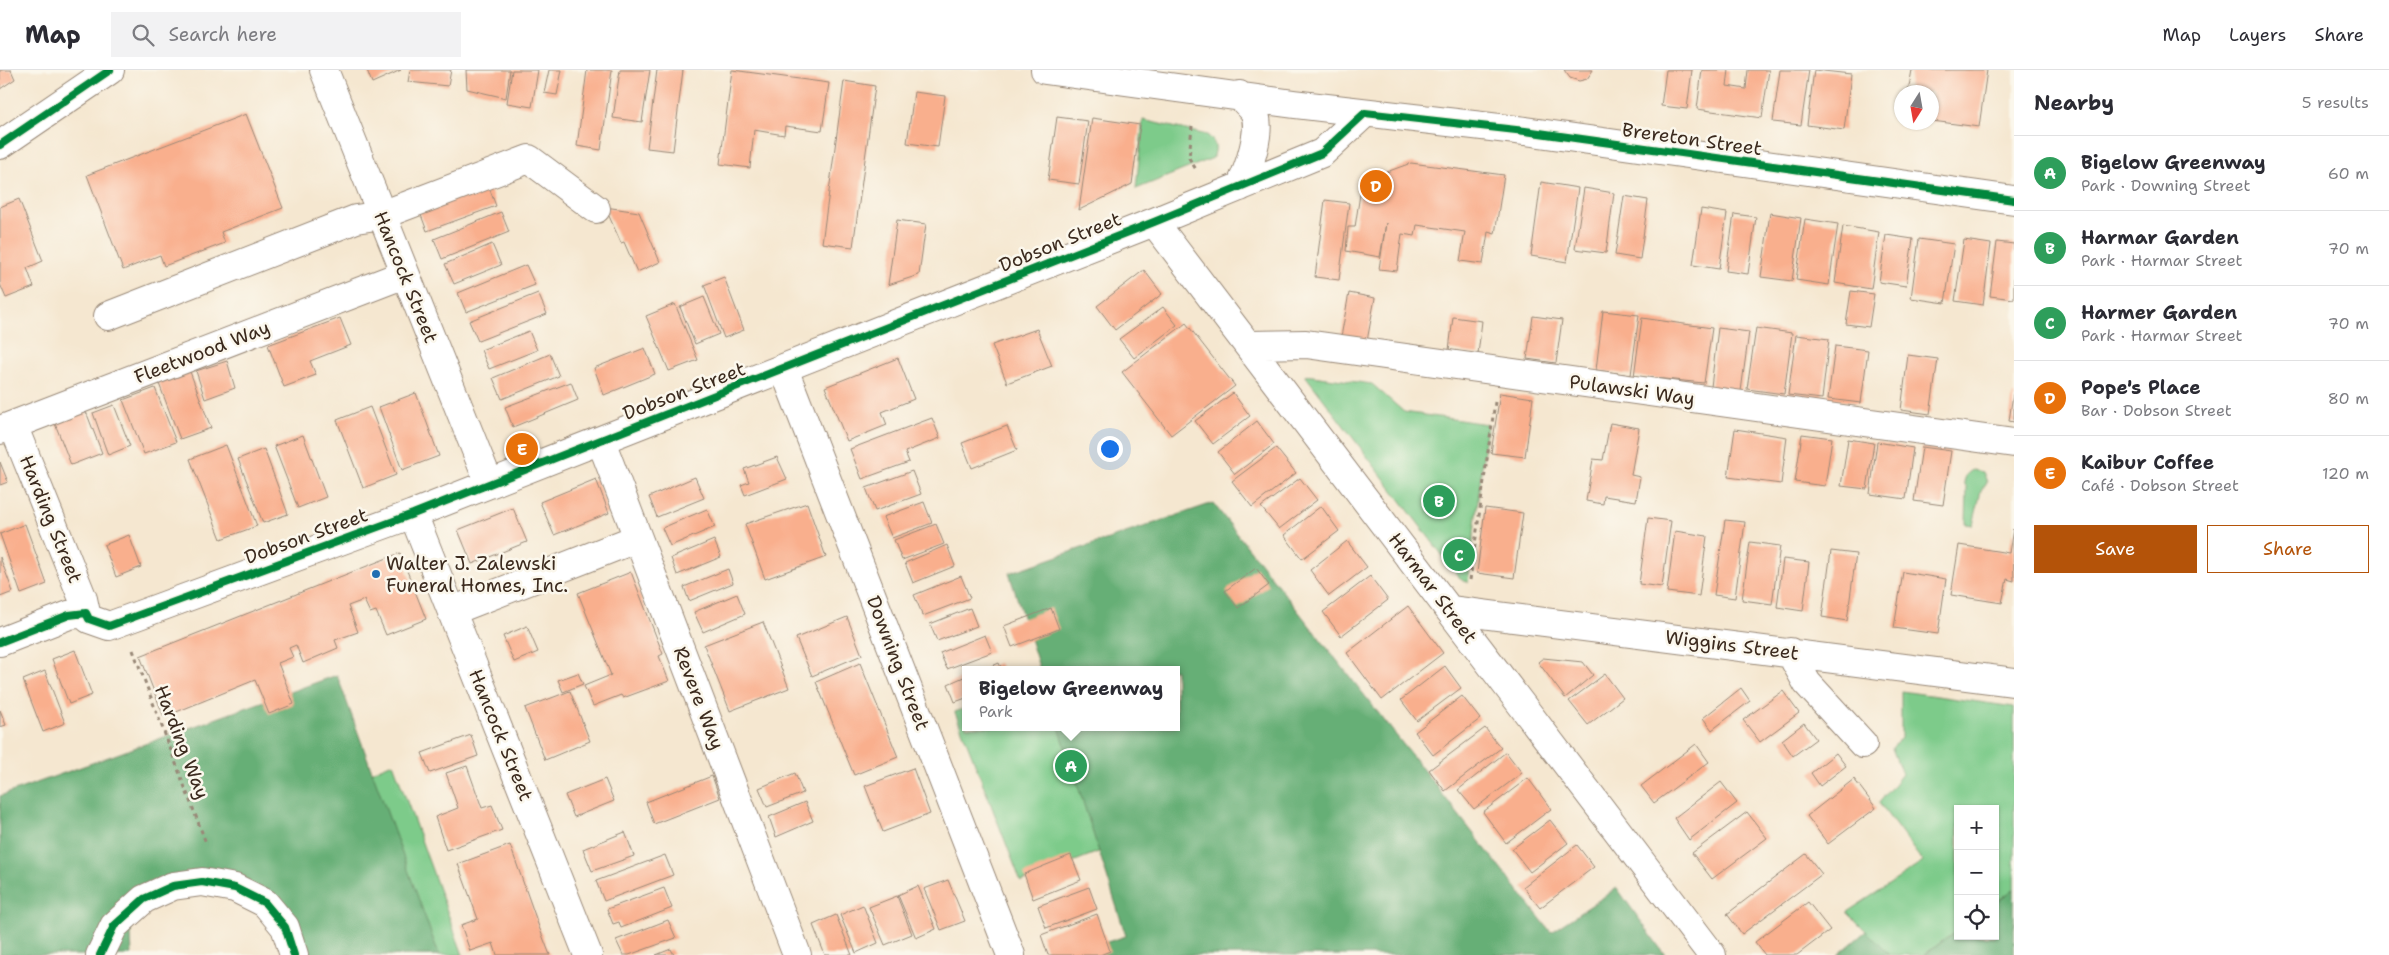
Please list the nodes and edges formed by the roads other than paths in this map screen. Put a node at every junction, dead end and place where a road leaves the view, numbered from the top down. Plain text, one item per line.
1 (110, 70) edge
2 (324, 70) edge
3 (1045, 70) edge
4 (1239, 95) junction
5 (1365, 113) junction
6 (0, 145) edge
7 (1240, 187) junction
8 (2014, 200) edge
9 (596, 209) dead end
10 (382, 215) junction
11 (1154, 222) junction
12 (405, 274) junction
13 (108, 316) dead end
14 (1249, 346) junction
15 (784, 370) junction
16 (6, 428) edge
17 (601, 441) junction
18 (2014, 443) edge
19 (489, 483) junction
20 (413, 514) junction
21 (638, 538) junction
22 (1450, 610) junction
23 (452, 612) junction
24 (86, 613) junction
25 (0, 642) edge
26 (1790, 652) junction
27 (2014, 682) edge
28 (1863, 744) dead end
29 (100, 955) edge
30 (294, 955) edge
31 (588, 955) edge
32 (797, 955) edge
33 (1011, 955) edge
34 (1712, 955) edge

1 - 6 street
2 - 10 street, Hancock Street
3 - 4 street, Brereton Street
4 - 5 street, Brereton Street
4 - 7 street
5 - 7 street, Dobson Street
5 - 8 street, Brereton Street
7 - 11 street, Dobson Street
9 - 10 street
10 - 12 street, Hancock Street
10 - 13 street
11 - 14 street, Harmar Street
11 - 15 street, Dobson Street
12 - 16 street, Fleetwood Way
12 - 19 street, Hancock Street
14 - 18 street, Pulawski Way
14 - 22 street, Harmar Street
15 - 17 street, Dobson Street
15 - 33 street, Downing Street
16 - 24 street, Harding Street
17 - 19 street, Dobson Street
17 - 21 street, Revere Way
19 - 20 street, Dobson Street
20 - 23 street, Hancock Street
20 - 24 street, Dobson Street
21 - 23 street
21 - 32 street, Revere Way
22 - 26 street, Wiggins Street
22 - 34 street, Harmar Street
23 - 31 street, Hancock Street
24 - 25 street
26 - 27 street, Wiggins Street
26 - 28 street
29 - 30 street

